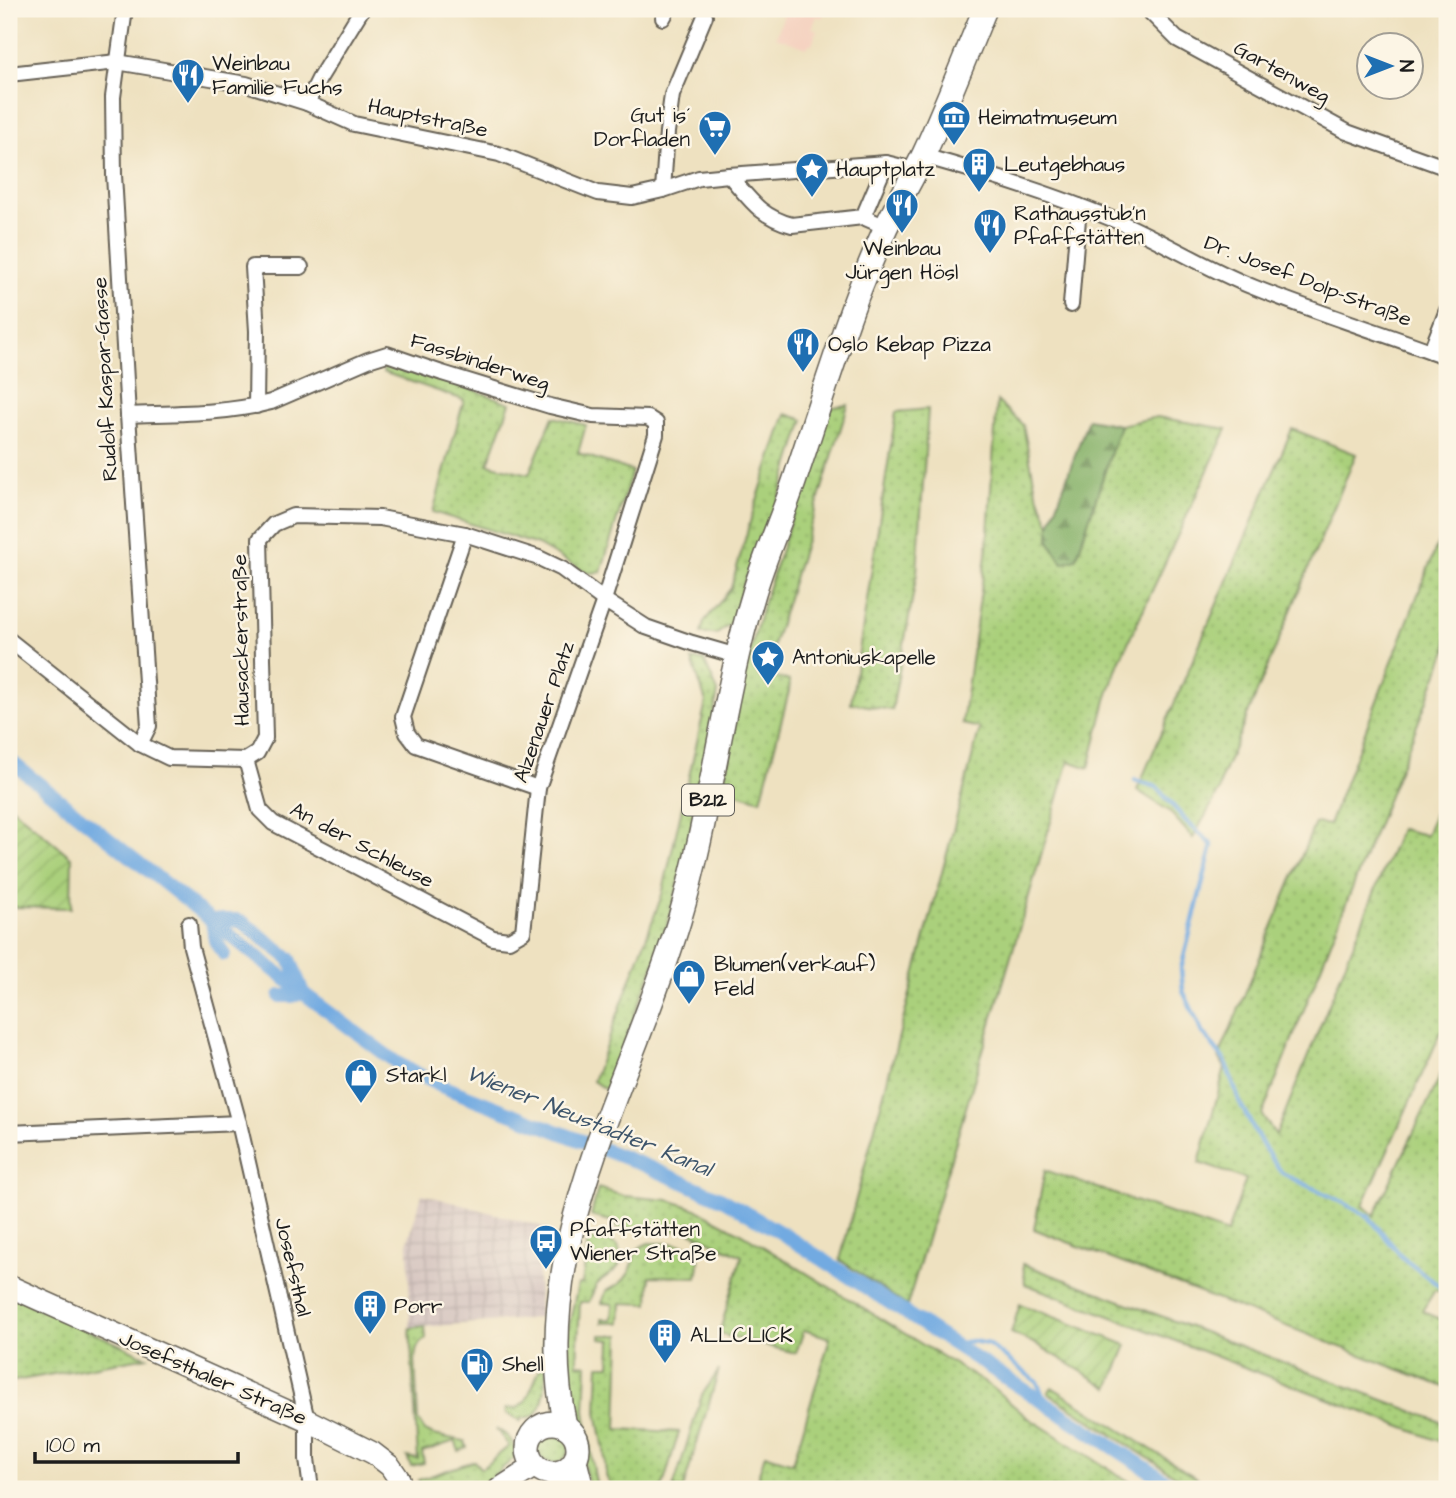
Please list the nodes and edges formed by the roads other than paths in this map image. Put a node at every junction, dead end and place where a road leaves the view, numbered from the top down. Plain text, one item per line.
1 (125, 9) edge
2 (362, 9) edge
3 (719, 9) edge
4 (985, 9) edge
5 (1147, 9) edge
6 (703, 12) edge
7 (117, 62) junction
8 (9, 74) edge
9 (307, 103) junction
10 (886, 163) junction
11 (919, 163) junction
12 (1447, 168) edge
13 (729, 174) junction
14 (663, 190) junction
15 (1079, 206) junction
16 (863, 217) junction
17 (886, 227) junction
18 (301, 267) dead end
19 (1071, 305) dead end
20 (1447, 310) edge
21 (1432, 351) junction
22 (1447, 357) edge
23 (256, 406) junction
24 (128, 415) junction
25 (656, 423) joint
26 (465, 534) junction
27 (604, 600) junction
28 (9, 640) edge
29 (737, 656) junction
30 (141, 744) junction
31 (246, 760) junction
32 (538, 788) junction
33 (189, 924) dead end
34 (493, 938) joint
35 (239, 1123) junction
36 (9, 1133) edge
37 (9, 1286) edge
38 (307, 1420) junction
39 (556, 1425) junction
40 (559, 1472) edge
41 (311, 1489) edge
42 (402, 1489) edge
43 (499, 1489) edge
44 (582, 1489) edge

1 - 7 street, Rudolf Kaspar-Gasse
2 - 9 street
3 - 6 street
4 - 11 main road, B212
5 - 12 street, Gartenweg
6 - 14 street
7 - 8 street, Hauptstraße
7 - 9 street, Hauptstraße
7 - 24 street, Rudolf Kaspar-Gasse
9 - 14 street, Hauptstraße
10 - 11 street
10 - 13 street
10 - 16 street
11 - 15 street, Dr. Josef Dolp-Straße
11 - 17 main road, B212
13 - 14 street, Hauptstraße
13 - 16 street
15 - 19 street
15 - 21 street, Dr. Josef Dolp-Straße
16 - 17 street
17 - 29 main road, B212
18 - 23 street
20 - 21 street
21 - 22 street, Dr. Josef Dolp-Straße
23 - 24 street, Fassbinderweg
23 - 25 street, Fassbinderweg
24 - 30 street, Rudolf Kaspar-Gasse
25 - 27 street, Alzenauer Platz
26 - 27 street, Hausackerstraße
26 - 31 street, Hausackerstraße
26 - 32 street
27 - 29 street, Hausackerstraße
27 - 32 street, Alzenauer Platz
28 - 30 street
29 - 39 main road, B212
30 - 31 street
31 - 34 street, An der Schleuse
32 - 34 street, Alzenauer Platz
33 - 35 street, Josefsthal
35 - 36 street
35 - 38 street, Josefsthal
37 - 38 street, Josefsthaler Straße
38 - 41 street, Josefsthal
38 - 42 street, Josefsthaler Straße
39 - 40 main road, B212
39 - 40 main road, B212
40 - 43 street
40 - 44 main road, B212

